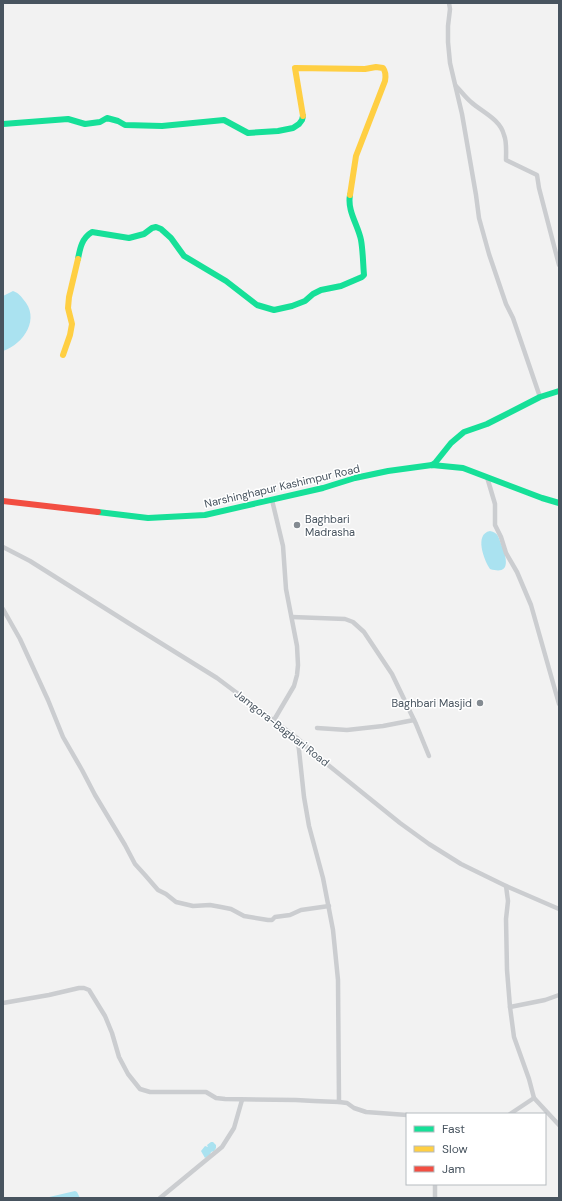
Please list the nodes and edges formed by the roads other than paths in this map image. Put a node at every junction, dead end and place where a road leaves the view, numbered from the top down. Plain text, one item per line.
1 (448, 3) edge
2 (455, 85) junction
3 (3, 124) edge
4 (559, 265) edge
5 (63, 355) dead end
6 (559, 391) edge
7 (540, 397) junction
8 (432, 465) junction
9 (486, 476) junction
10 (272, 500) junction
11 (3, 501) edge
12 (559, 503) edge
13 (3, 547) edge
14 (3, 609) edge
15 (292, 617) junction
16 (559, 704) edge
17 (274, 720) junction
18 (414, 720) junction
19 (317, 728) dead end
20 (297, 738) junction
21 (429, 756) dead end
22 (506, 886) junction
23 (329, 906) junction
24 (559, 909) edge
25 (559, 995) edge
26 (3, 1003) edge
27 (510, 1007) junction
28 (534, 1098) junction
29 (242, 1100) junction
30 (339, 1102) junction
31 (512, 1113) edge
32 (406, 1115) edge
33 (559, 1125) edge
34 (435, 1185) edge
35 (160, 1198) edge
36 (435, 1198) edge

1 - 2 street
2 - 4 street
2 - 7 street
3 - 5 street
6 - 7 street
7 - 8 street
8 - 9 street, Narshinghapur Kashimpur Road
8 - 10 street, Narshinghapur Kashimpur Road
9 - 12 street, Narshinghapur Kashimpur Road
9 - 16 street
10 - 11 street, Narshinghapur Kashimpur Road
10 - 15 street
13 - 17 street, Jamgora-Bagbari Road
14 - 23 street
15 - 17 street
15 - 18 street
17 - 20 street, Jamgora-Bagbari Road
18 - 19 street
18 - 21 street
20 - 22 street, Jamgora-Bagbari Road
20 - 23 street
22 - 24 street, Jamgora-Bagbari Road
22 - 27 street
23 - 30 street
25 - 27 street
26 - 29 street
27 - 28 street
28 - 31 street
28 - 33 street
29 - 30 street
29 - 35 street
30 - 32 street
34 - 36 street

